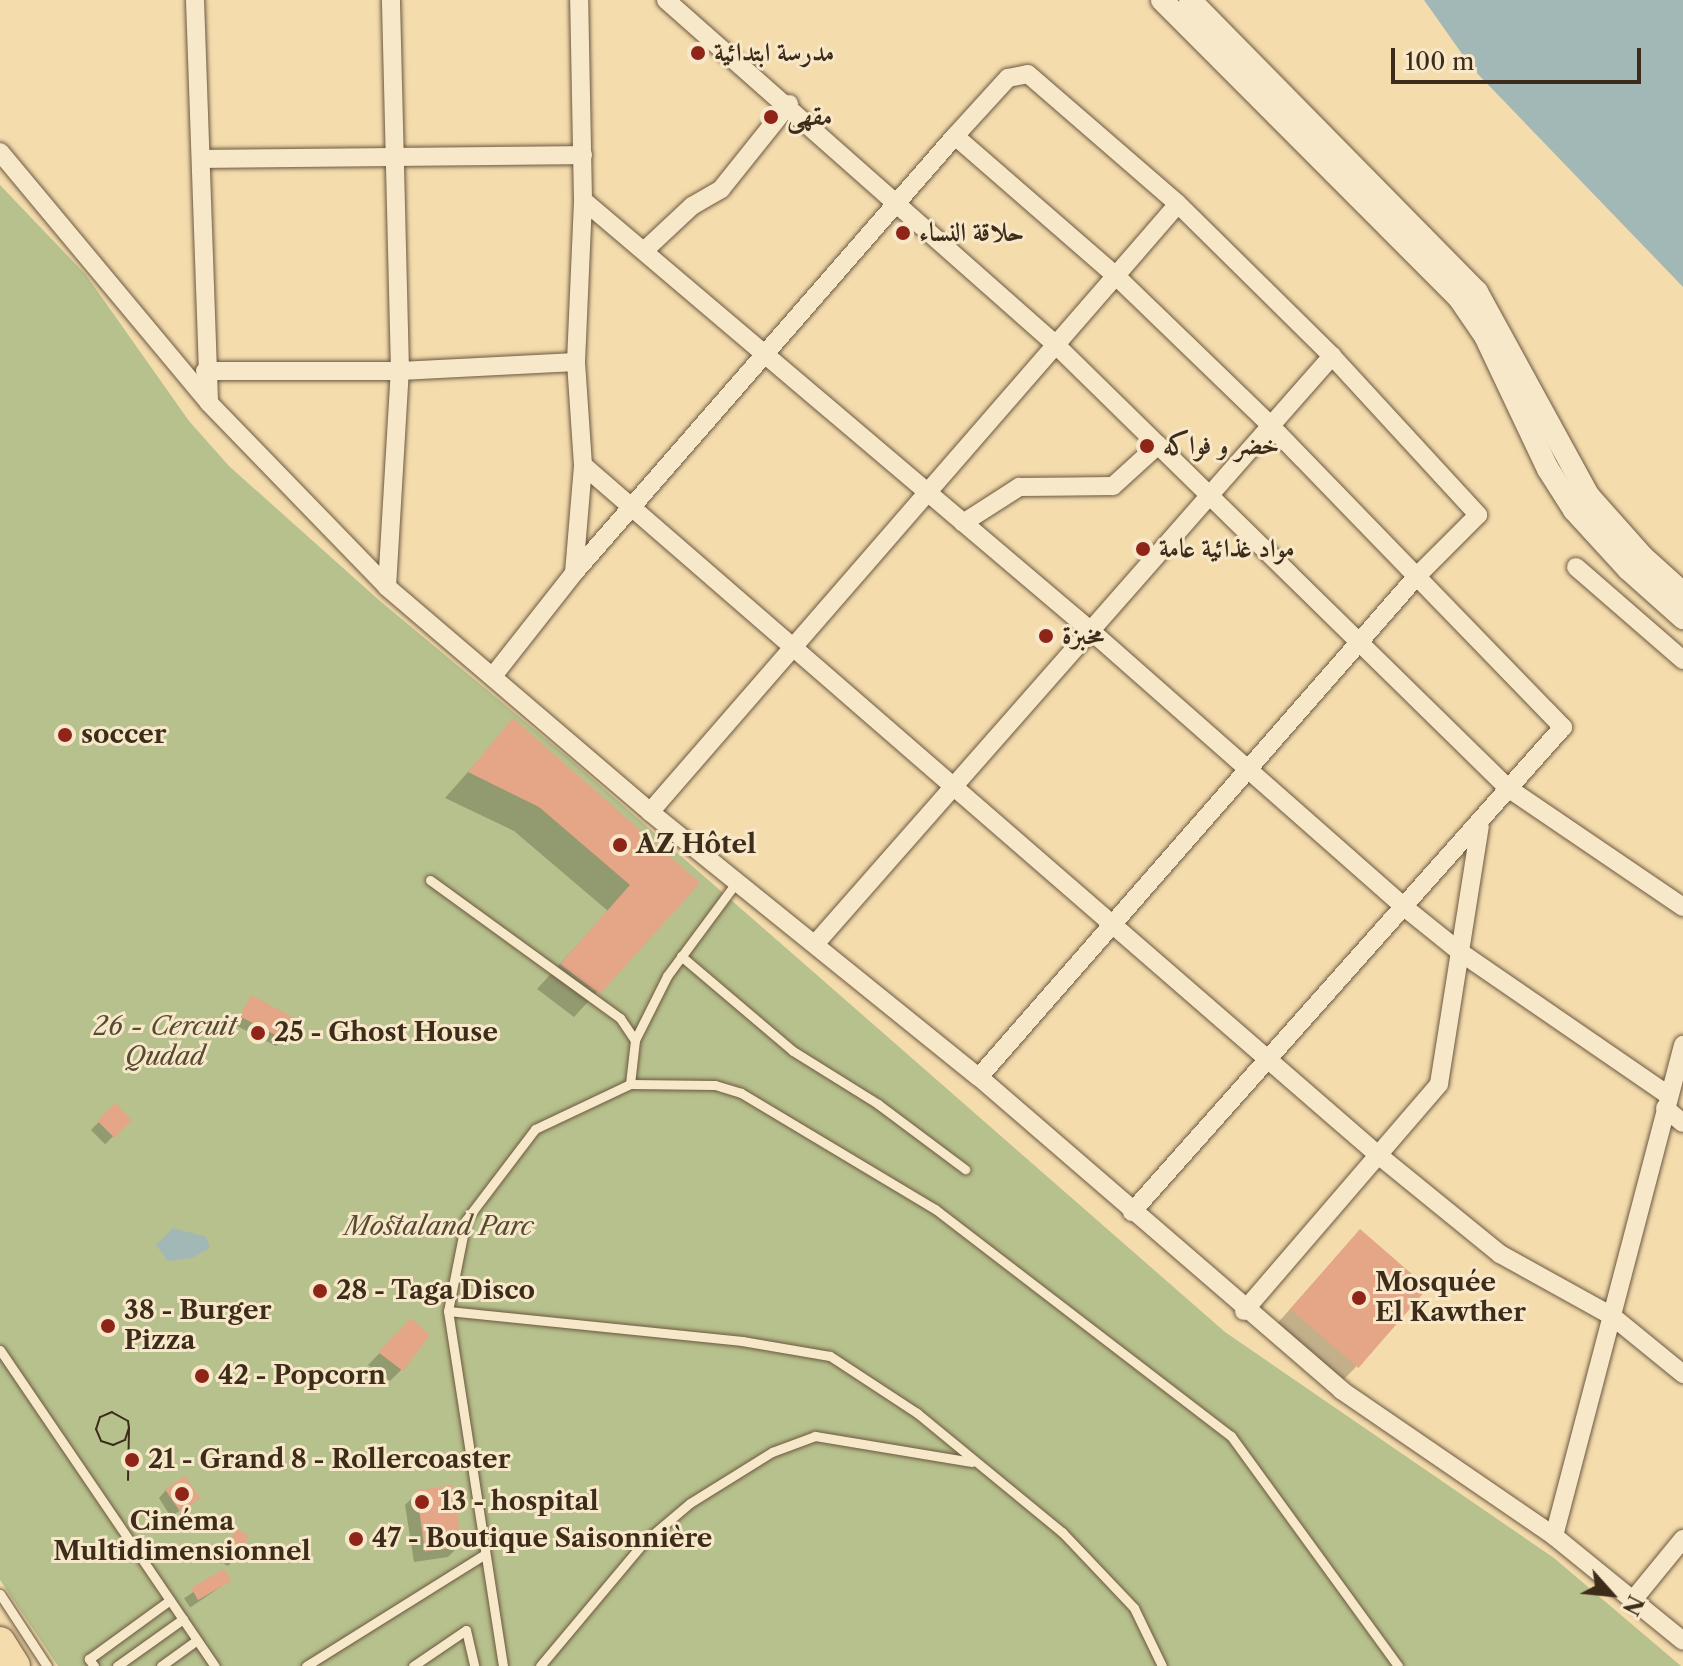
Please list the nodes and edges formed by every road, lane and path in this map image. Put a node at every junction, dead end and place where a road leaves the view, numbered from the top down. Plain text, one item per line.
1 (195, 0) edge
2 (391, 0) edge
3 (579, 0) edge
4 (666, 0) edge
5 (1162, 0) edge
6 (1190, 0) edge
7 (789, 104) junction
8 (955, 136) junction
9 (0, 152) edge
10 (583, 155) junction
11 (204, 159) junction
12 (396, 159) junction
13 (583, 200) junction
14 (1178, 204) junction
15 (895, 206) junction
16 (646, 249) junction
17 (1115, 275) junction
18 (1055, 344) junction
19 (765, 355) junction
20 (1332, 356) junction
21 (576, 362) junction
22 (205, 371) junction
23 (400, 371) junction
24 (209, 403) junction
25 (1268, 423) junction
26 (1158, 445) junction
27 (583, 465) junction
28 (1206, 493) junction
29 (927, 494) junction
30 (634, 508) junction
31 (963, 523) junction
32 (1576, 567) dead end
33 (574, 573) junction
34 (1417, 576) junction
35 (387, 587) junction
36 (1683, 593) edge
37 (1683, 618) edge
38 (1090, 630) junction
39 (1356, 645) junction
40 (794, 648) junction
41 (1683, 660) edge
42 (493, 676) junction
43 (1250, 770) junction
44 (954, 787) junction
45 (1508, 788) junction
46 (650, 812) junction
47 (1480, 826) junction
48 (430, 880) dead end
49 (738, 880) junction
50 (1404, 907) junction
51 (1683, 907) edge
52 (1114, 925) junction
53 (816, 943) junction
54 (1460, 952) junction
55 (681, 956) junction
56 (635, 1040) junction
57 (1683, 1045) edge
58 (1266, 1057) junction
59 (979, 1077) junction
60 (630, 1084) junction
61 (1666, 1102) junction
62 (1683, 1123) edge
63 (1377, 1154) junction
64 (965, 1169) dead end
65 (1132, 1212) junction
66 (448, 1311) junction
67 (1244, 1311) junction
68 (1612, 1316) junction
69 (0, 1350) edge
70 (1683, 1374) edge
71 (972, 1462) junction
72 (1554, 1536) junction
73 (1683, 1539) edge
74 (485, 1554) junction
75 (0, 1594) edge
76 (170, 1600) junction
77 (1633, 1600) junction
78 (183, 1619) junction
79 (197, 1640) junction
80 (1683, 1641) edge
81 (0, 1642) edge
82 (15, 1666) edge
83 (47, 1666) edge
84 (94, 1666) edge
85 (117, 1666) edge
86 (161, 1666) edge
87 (215, 1666) edge
88 (306, 1666) edge
89 (413, 1666) edge
90 (474, 1666) edge
91 (503, 1666) edge
92 (540, 1666) edge
93 (1162, 1666) edge
94 (1398, 1666) edge

1 - 11 street
2 - 12 street
3 - 10 street
4 - 7 street
5 - 37 street
6 - 36 street
7 - 15 street
7 - 16 street
8 - 14 street
8 - 15 street
8 - 17 street
9 - 24 street
10 - 12 street
10 - 13 street
11 - 12 street
11 - 22 street
12 - 23 street
13 - 16 street
13 - 21 street
14 - 17 street
14 - 20 street
15 - 18 street
15 - 19 street
16 - 19 street
17 - 18 street
17 - 25 street
18 - 26 street
18 - 29 street
19 - 29 street
19 - 30 street
20 - 25 street
20 - 34 street
21 - 23 street
21 - 27 street
22 - 23 street
22 - 24 street
23 - 35 street
24 - 35 street
25 - 28 street
25 - 34 street
26 - 28 street
26 - 31 street
27 - 30 street
27 - 33 street
28 - 38 street
28 - 39 street
29 - 31 street
29 - 40 street
30 - 33 street
30 - 40 street
31 - 38 street
32 - 41 street
33 - 42 street
34 - 39 street
34 - 45 street
35 - 42 street
38 - 43 street
38 - 44 street
39 - 43 street
39 - 45 street
40 - 44 street
40 - 46 street
42 - 46 street
43 - 50 street
43 - 52 street
44 - 52 street
44 - 53 street
45 - 47 street
45 - 51 street
46 - 49 street
47 - 50 street
47 - 54 street
48 - 56 lane
49 - 53 street
49 - 55 lane
50 - 54 street
50 - 58 street
52 - 58 street
52 - 59 street
53 - 59 street
54 - 61 street
54 - 63 street
55 - 56 lane
55 - 64 lane
56 - 60 lane
57 - 61 street
58 - 63 street
58 - 65 street
59 - 65 street
60 - 66 lane
60 - 94 lane
61 - 62 street
61 - 68 street
63 - 67 street
63 - 68 street
65 - 67 street
66 - 71 lane
66 - 74 lane
67 - 72 street
68 - 70 street
68 - 72 street
69 - 76 lane
71 - 92 lane
71 - 93 lane
72 - 77 street
73 - 77 street
74 - 88 lane
74 - 91 lane
75 - 83 lane
76 - 78 lane
76 - 84 lane
77 - 80 street
78 - 79 lane
78 - 85 lane
79 - 86 lane
79 - 87 lane
81 - 82 highway
89 - 90 lane

